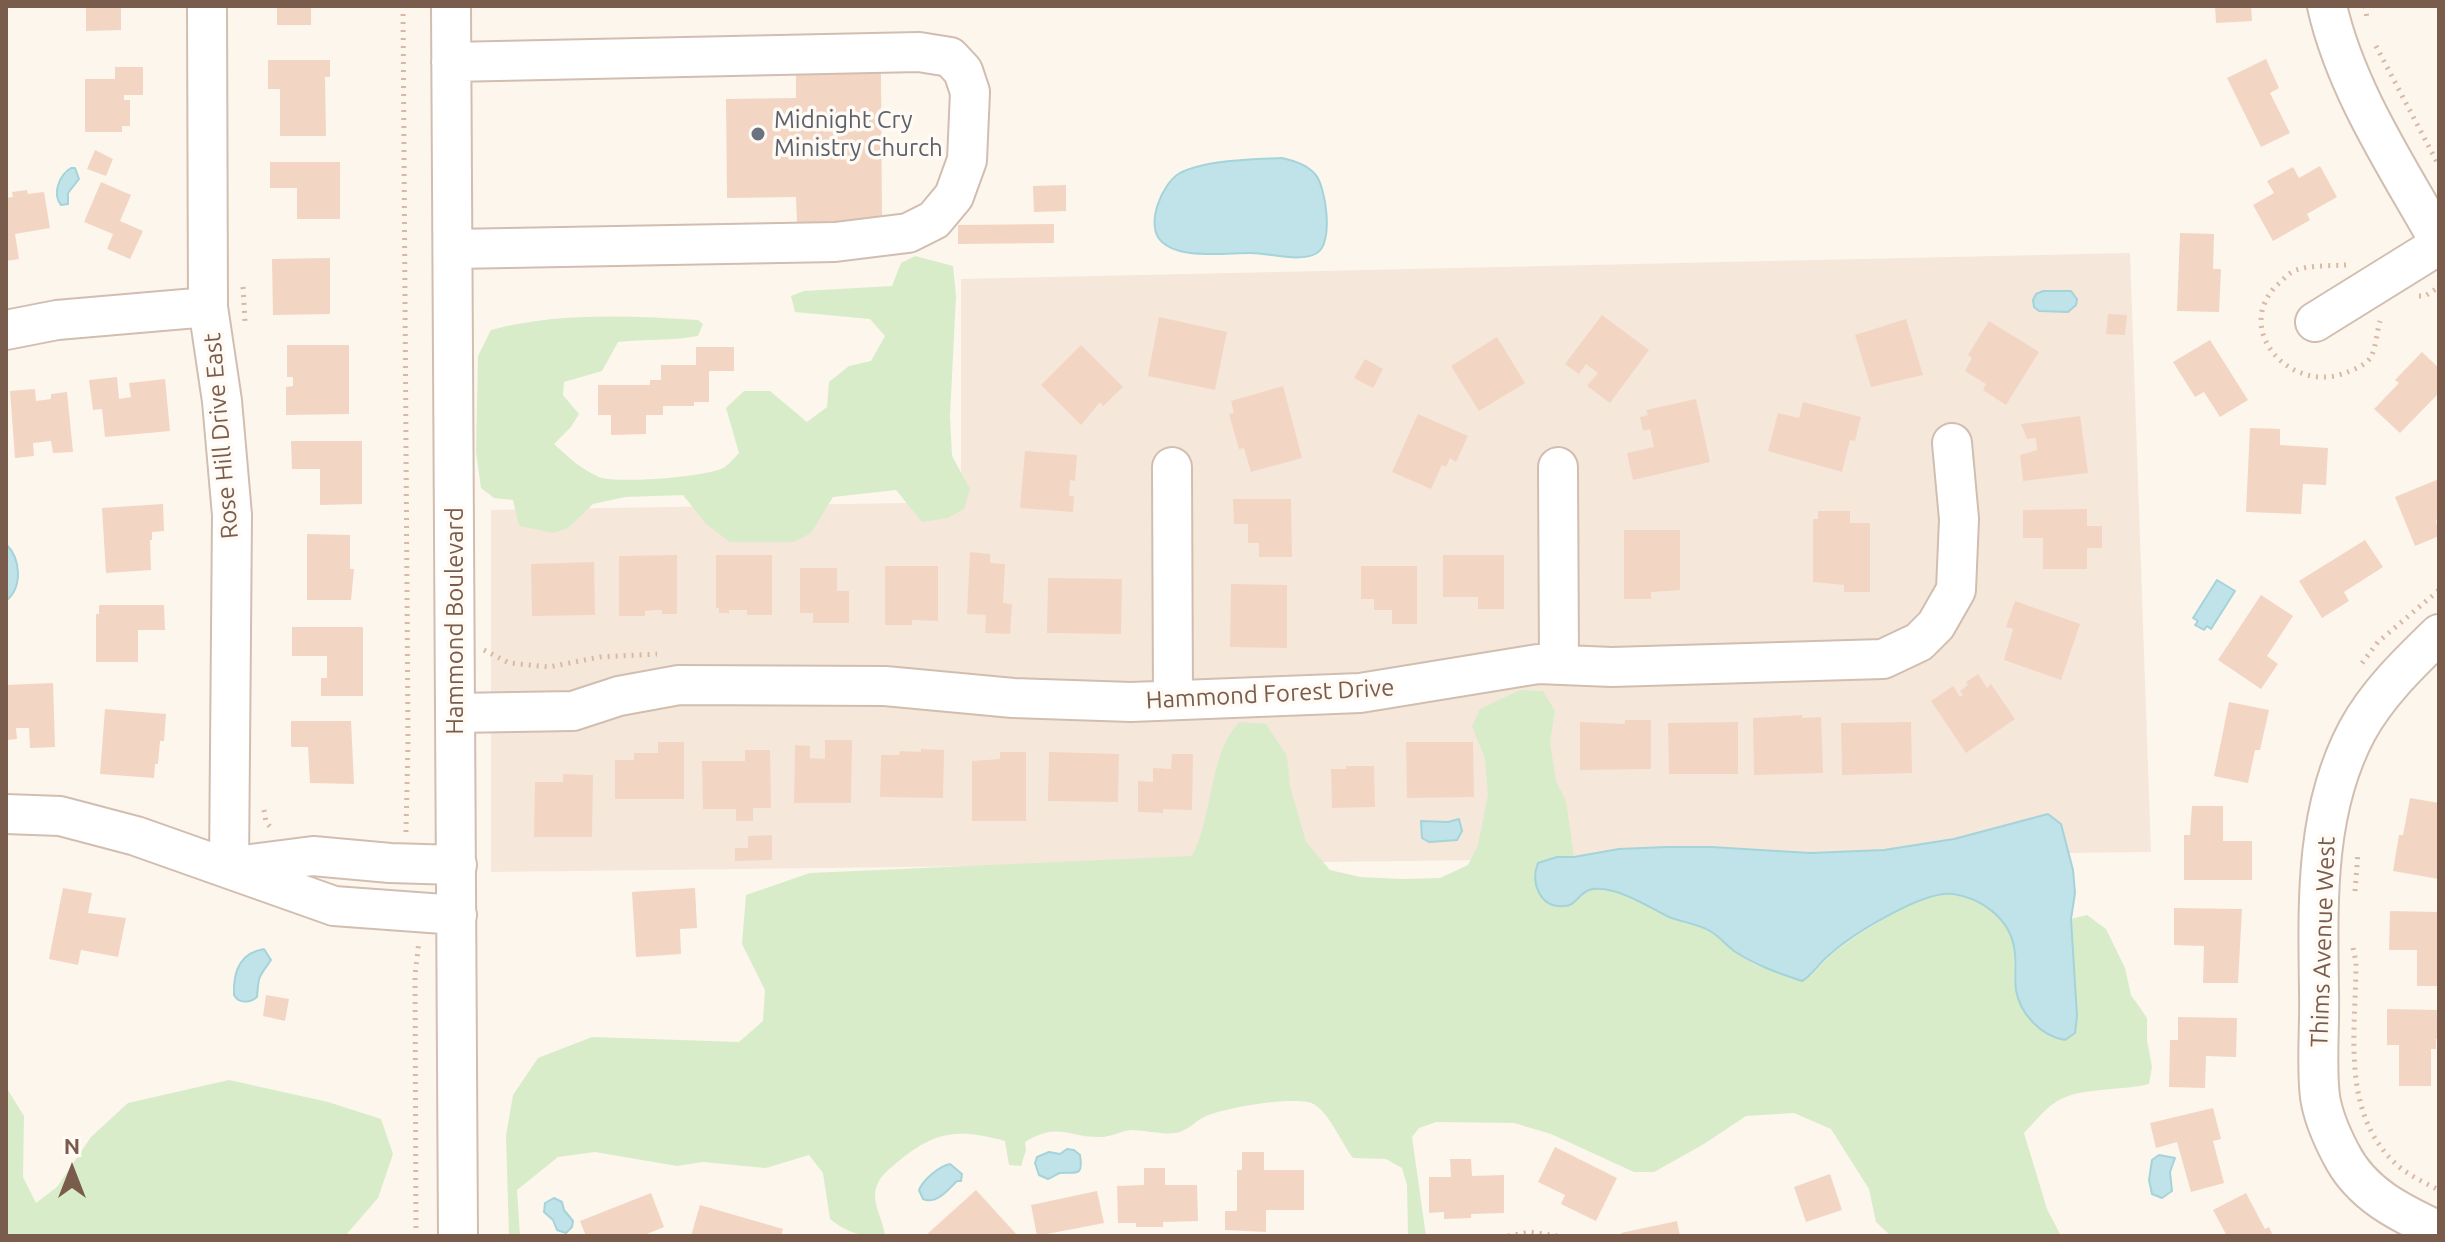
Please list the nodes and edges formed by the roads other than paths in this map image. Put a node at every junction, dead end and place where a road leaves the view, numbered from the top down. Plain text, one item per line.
1 (207, 6) edge
2 (451, 6) edge
3 (2327, 6) edge
4 (451, 62) junction
5 (2439, 243) edge
6 (453, 249) junction
7 (208, 307) junction
8 (2315, 322) dead end
9 (6, 330) edge
10 (1952, 443) dead end
11 (1172, 467) dead end
12 (1558, 467) dead end
13 (2439, 634) edge
14 (1559, 664) junction
15 (1173, 700) junction
16 (456, 713) junction
17 (6, 814) edge
18 (457, 865) junction
19 (229, 867) junction
20 (457, 915) junction
21 (2439, 1231) edge
22 (458, 1236) edge

1 - 7 street, Rose Hill Drive East
2 - 4 street, Hammond Boulevard
3 - 5 street
4 - 6 street, Hammond Boulevard
4 - 6 street
5 - 8 street
6 - 16 street, Hammond Boulevard
7 - 9 street
7 - 19 street, Rose Hill Drive East
10 - 14 street, Hammond Forest Drive
11 - 15 street
12 - 14 street
13 - 21 street, Thims Avenue West
14 - 15 street, Hammond Forest Drive
15 - 16 street, Hammond Forest Drive
16 - 18 street, Hammond Boulevard
17 - 19 street
18 - 19 street
18 - 20 street, Hammond Boulevard
19 - 20 street
20 - 22 street, Hammond Boulevard

